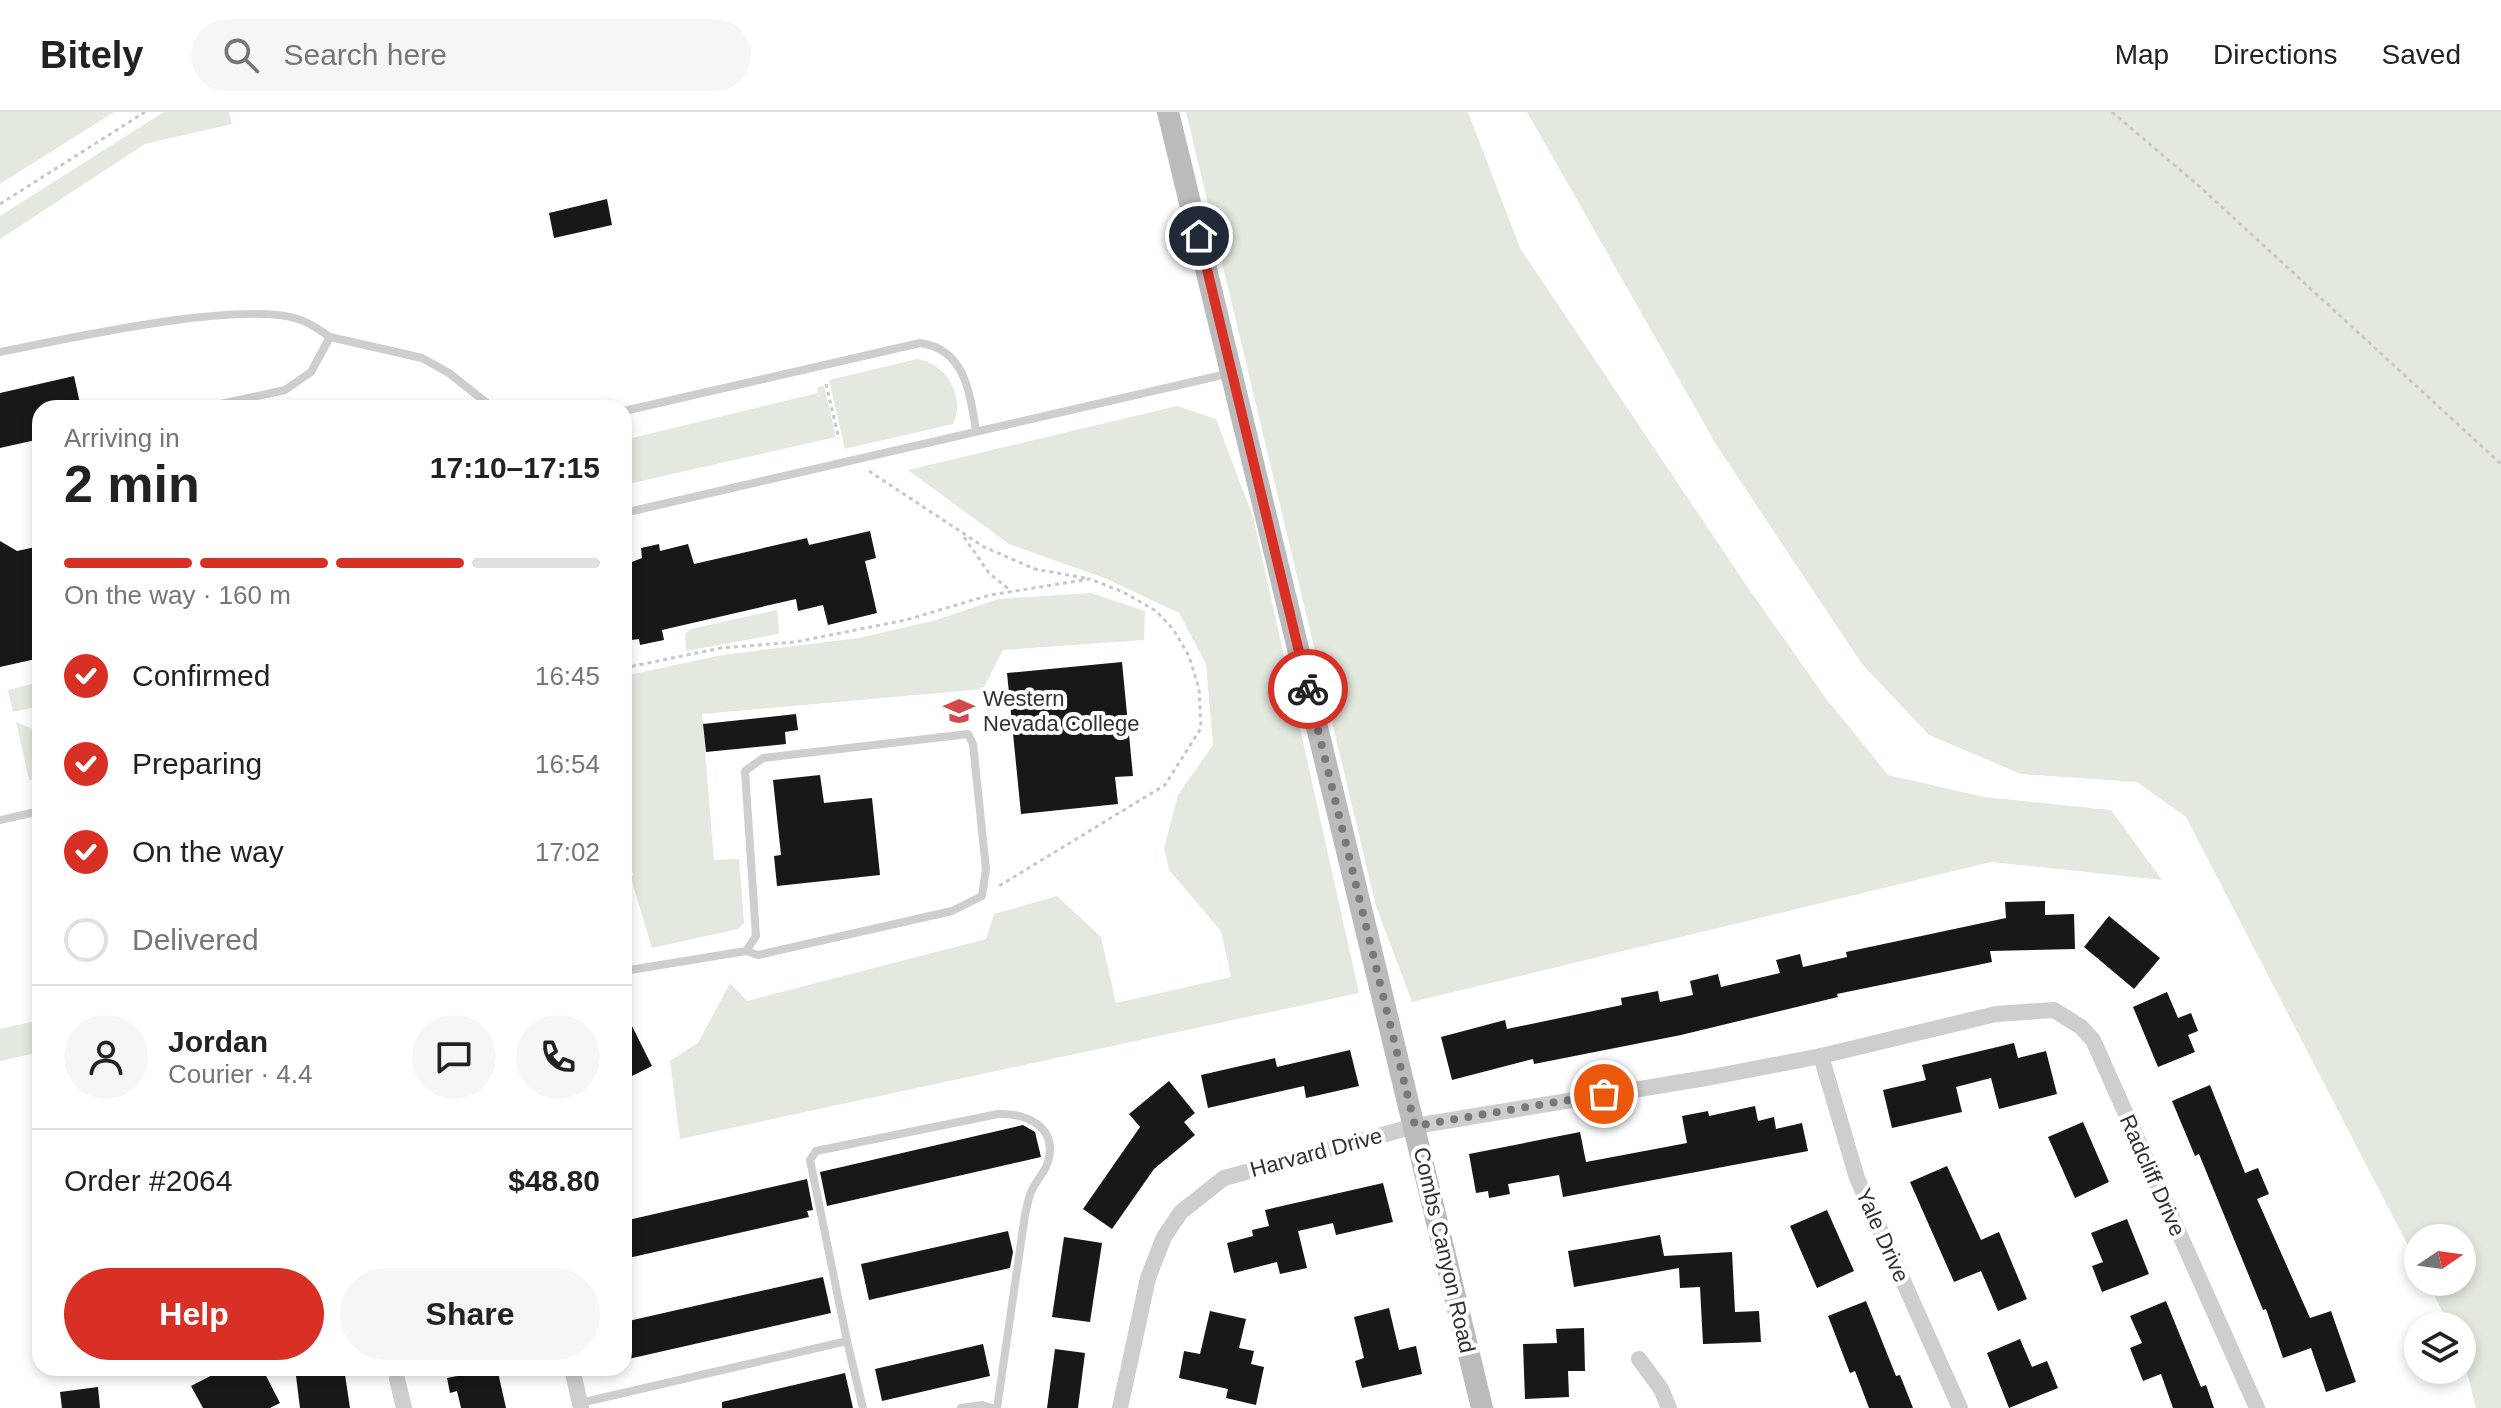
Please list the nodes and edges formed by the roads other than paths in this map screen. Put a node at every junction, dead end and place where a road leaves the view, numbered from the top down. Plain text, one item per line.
1 (1168, 112) edge
2 (330, 337) junction
3 (0, 352) edge
4 (1232, 373) junction
5 (239, 400) edge
6 (483, 400) edge
7 (632, 409) edge
8 (976, 431) junction
9 (632, 511) edge
10 (32, 813) edge
11 (0, 820) edge
12 (746, 951) junction
13 (632, 970) edge
14 (1996, 1014) joint
15 (1821, 1056) junction
16 (1415, 1126) junction
17 (847, 1341) junction
18 (1639, 1359) dead end
19 (574, 1376) edge
20 (397, 1379) dead end
21 (580, 1405) edge
22 (404, 1408) edge
23 (863, 1408) edge
24 (961, 1408) edge
25 (994, 1408) edge
26 (1120, 1408) edge
27 (1482, 1408) edge
28 (1669, 1408) edge
29 (1960, 1408) edge
30 (2257, 1408) edge

1 - 4 street, Combs Canyon Road
2 - 3 lane
2 - 5 lane
2 - 6 lane
4 - 8 lane
4 - 16 street, Combs Canyon Road
7 - 8 lane
8 - 9 lane
10 - 11 lane
12 - 12 lane
12 - 13 lane
14 - 15 street, Harvard Drive
14 - 30 street, Radcliff Drive
15 - 16 street, Harvard Drive
15 - 29 street, Yale Drive
16 - 26 street, Harvard Drive
16 - 27 street, Combs Canyon Road
17 - 21 lane
17 - 23 lane
17 - 25 lane
18 - 28 street
19 - 21 street
20 - 22 street
24 - 25 lane

